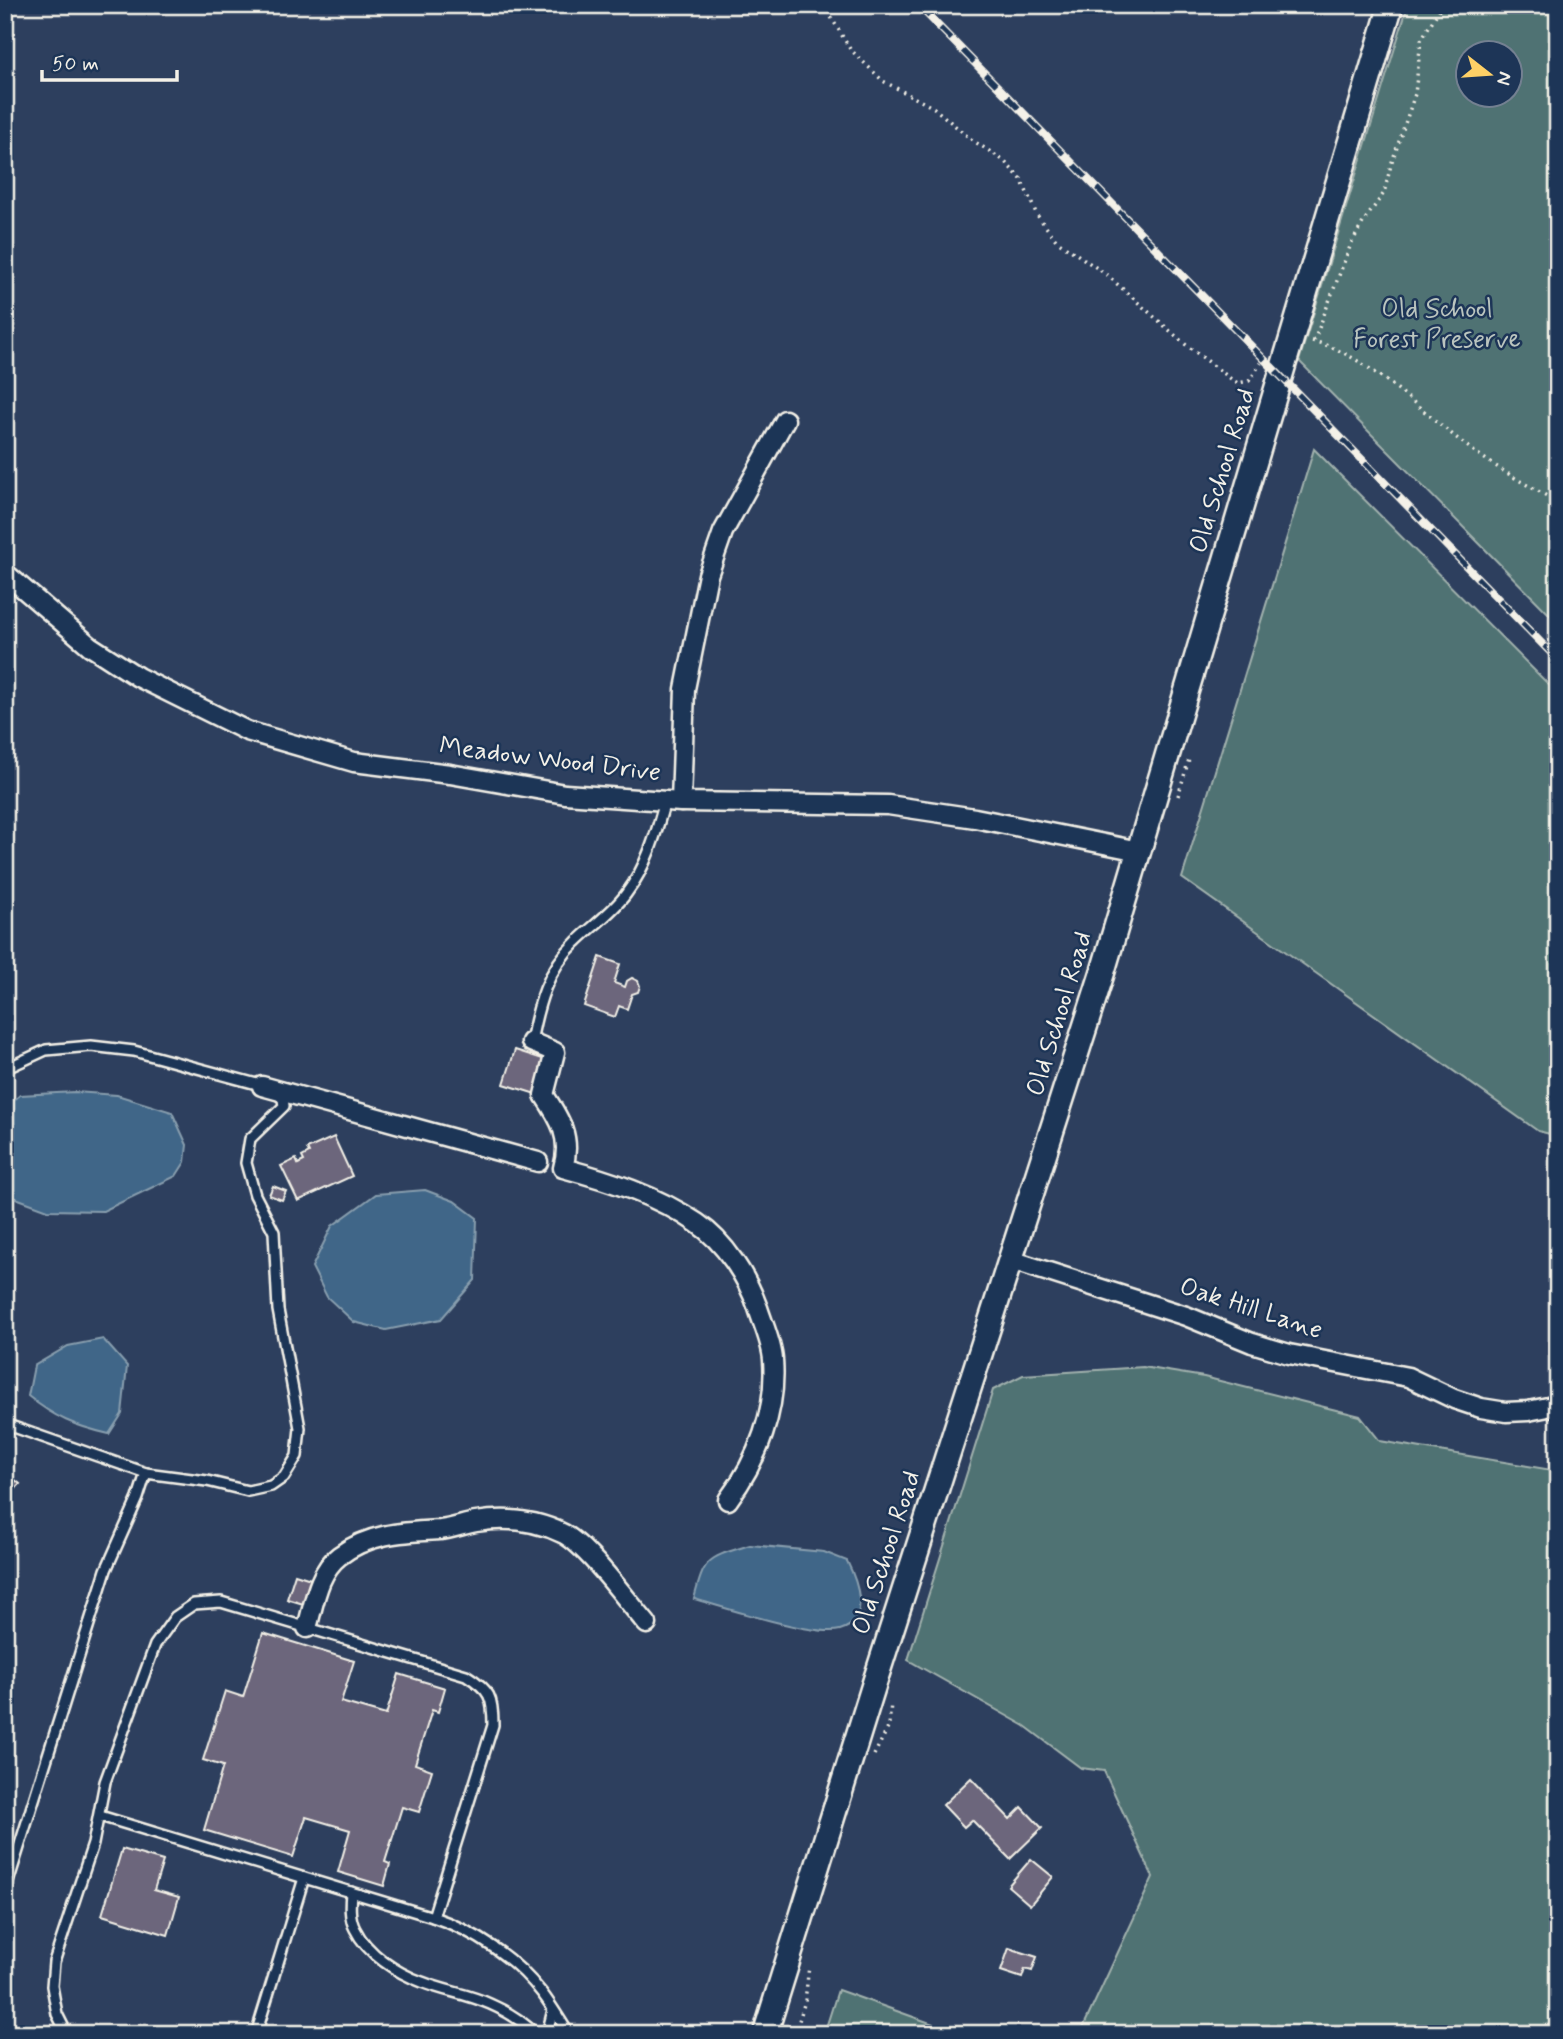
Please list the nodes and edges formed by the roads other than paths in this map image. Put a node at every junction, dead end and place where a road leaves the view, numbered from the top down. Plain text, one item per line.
1 (1391, 5) edge
2 (785, 420) dead end
3 (5, 573) edge
4 (673, 801) junction
5 (1139, 851) junction
6 (531, 1042) joint
7 (5, 1069) edge
8 (262, 1086) junction
9 (538, 1162) dead end
10 (1011, 1260) junction
11 (1558, 1405) edge
12 (5, 1424) edge
13 (146, 1473) junction
14 (728, 1500) dead end
15 (647, 1624) dead end
16 (307, 1628) junction
17 (100, 1816) junction
18 (304, 1878) junction
19 (5, 1892) edge
20 (351, 1892) junction
21 (433, 1917) junction
22 (553, 2010) junction
23 (67, 2034) edge
24 (256, 2034) edge
25 (535, 2034) edge
26 (547, 2034) edge
27 (569, 2034) edge
28 (765, 2034) edge

1 - 5 street, Old School Road
2 - 4 street
3 - 4 street, Meadow Wood Drive
4 - 5 street, Meadow Wood Drive
4 - 6 lane
5 - 10 street, Old School Road
6 - 14 street
7 - 8 lane
8 - 9 street
8 - 13 lane
10 - 11 street, Oak Hill Lane
10 - 28 street, Old School Road
12 - 13 lane
13 - 19 lane
15 - 16 street
16 - 17 lane
16 - 21 lane
17 - 18 lane
17 - 23 lane
18 - 20 lane
18 - 24 lane
20 - 21 lane
20 - 25 lane
21 - 22 lane
22 - 26 lane
22 - 27 lane

